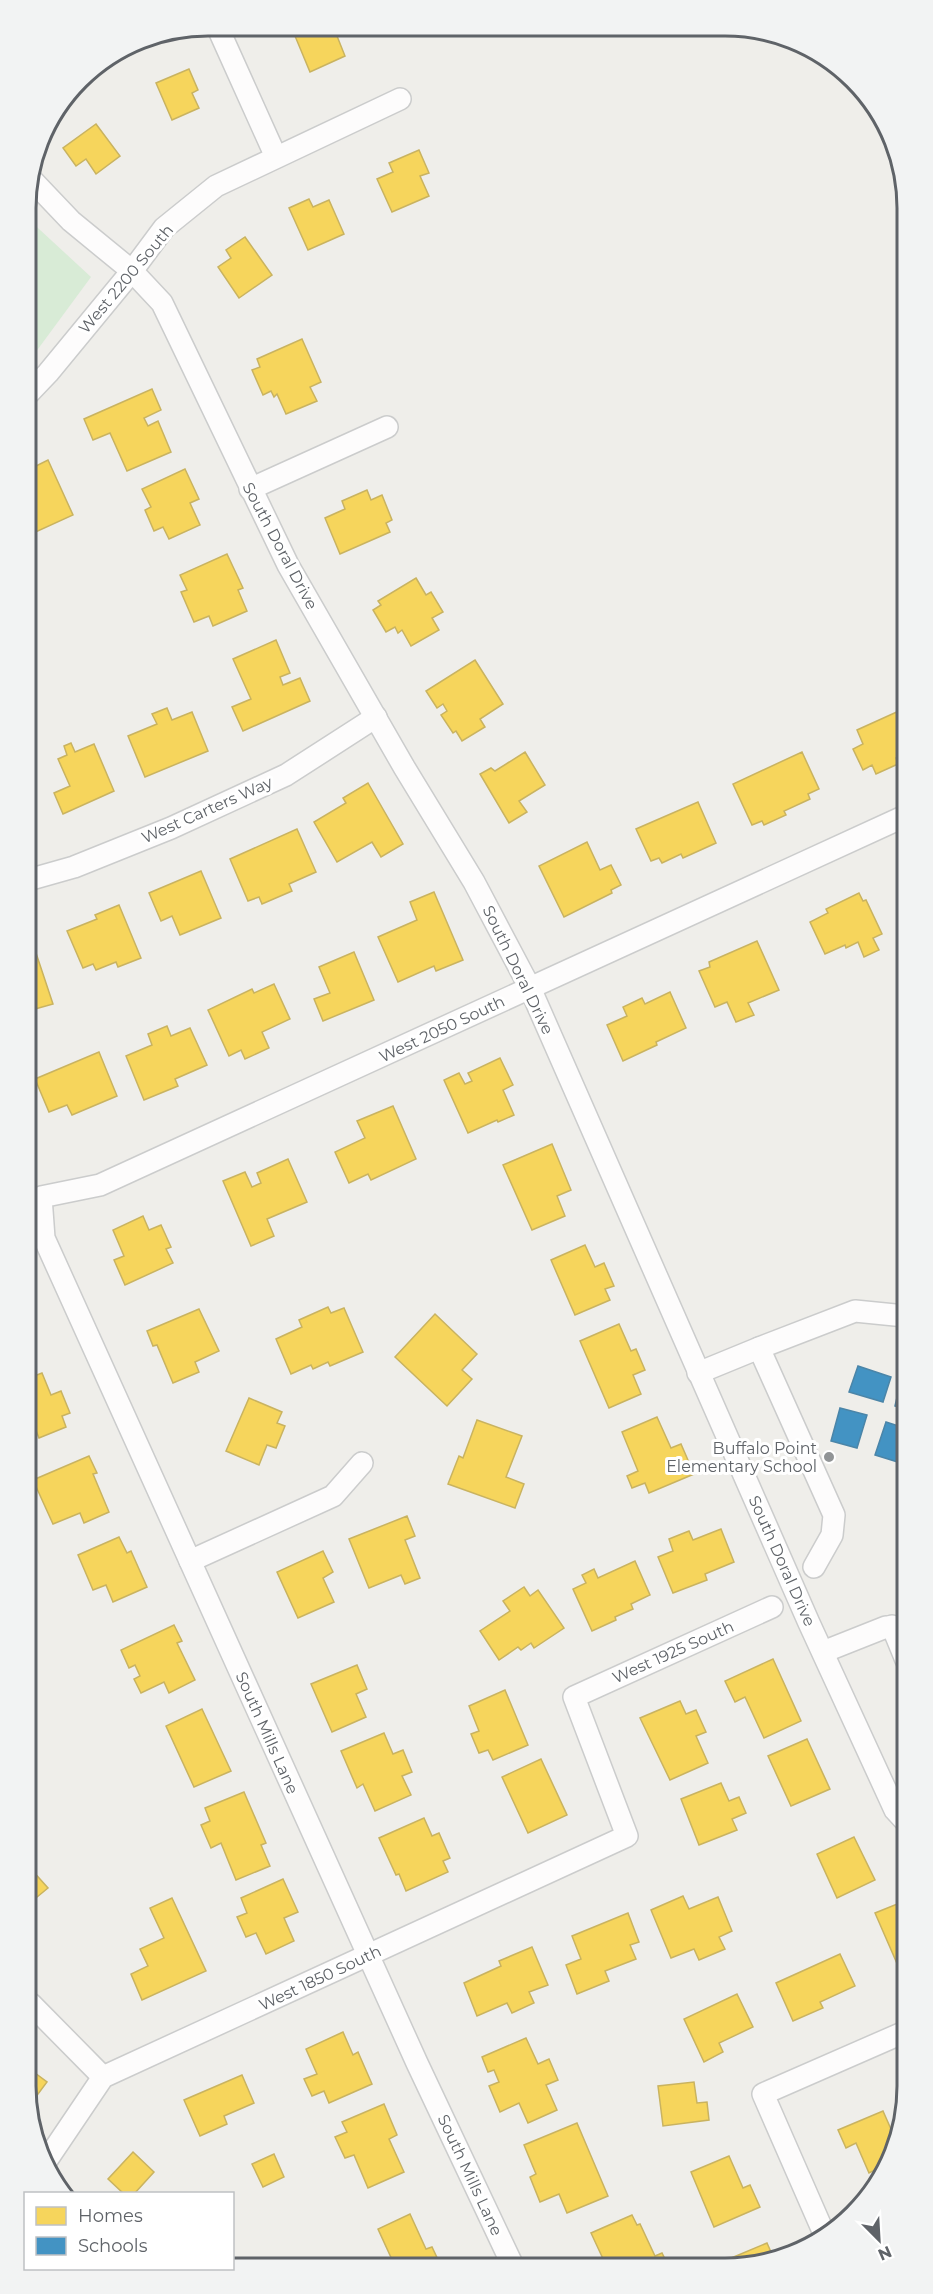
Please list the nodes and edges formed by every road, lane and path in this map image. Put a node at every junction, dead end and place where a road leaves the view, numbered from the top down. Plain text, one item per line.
1 (222, 36) edge
2 (400, 99) dead end
3 (276, 157) junction
4 (37, 185) edge
5 (132, 271) junction
6 (36, 386) edge
7 (387, 427) dead end
8 (250, 489) junction
9 (375, 717) junction
10 (897, 821) edge
11 (36, 878) edge
12 (530, 988) junction
13 (41, 1197) joint
14 (897, 1315) edge
15 (759, 1348) junction
16 (698, 1373) junction
17 (362, 1463) dead end
18 (189, 1561) junction
19 (814, 1567) dead end
20 (772, 1607) dead end
21 (897, 1628) edge
22 (822, 1652) junction
23 (897, 1812) edge
24 (627, 1836) joint
25 (368, 1955) junction
26 (36, 2009) edge
27 (897, 2035) edge
28 (103, 2077) junction
29 (50, 2155) edge
30 (822, 2228) edge
31 (509, 2258) edge

1 - 3 street
2 - 3 street, West 2200 South
3 - 5 street, West 2200 South
4 - 5 street, South Doral Drive
5 - 6 street, West 2200 South
5 - 8 street, South Doral Drive
7 - 8 street
8 - 9 street, South Doral Drive
9 - 11 street, West Carters Way
9 - 12 street, South Doral Drive
10 - 12 street, West 2050 South
12 - 13 street, West 2050 South
12 - 16 street, South Doral Drive
13 - 18 street, South Mills Lane
14 - 15 street
15 - 16 street
15 - 19 street
16 - 22 street, South Doral Drive
17 - 18 street
18 - 25 street, South Mills Lane
20 - 24 street, West 1925 South
21 - 22 street
22 - 23 street, South Doral Drive
24 - 25 street, West 1850 South
25 - 28 street, West 1850 South
25 - 31 street, South Mills Lane
26 - 28 street
27 - 30 street
28 - 29 street

